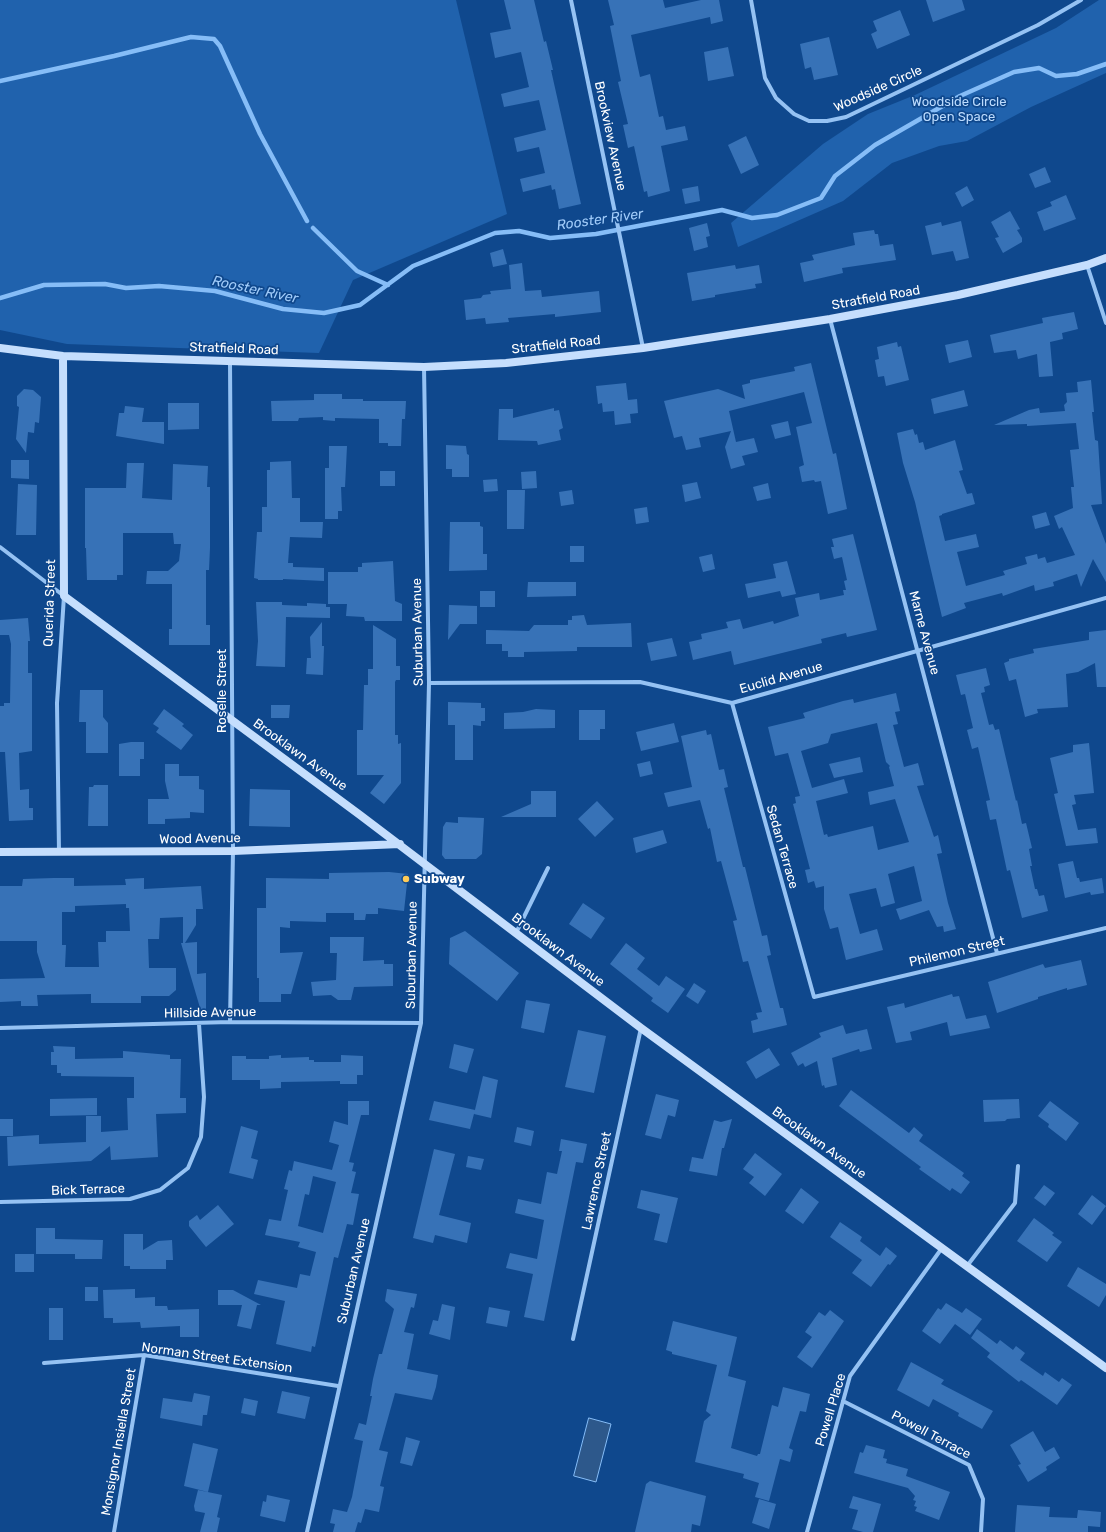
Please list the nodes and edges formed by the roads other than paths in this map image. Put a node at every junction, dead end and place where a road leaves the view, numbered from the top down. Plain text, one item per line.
1 (571, 0) edge
2 (750, 0) edge
3 (1081, 0) edge
4 (1106, 258) edge
5 (1087, 265) junction
6 (830, 319) junction
7 (1106, 323) edge
8 (0, 348) edge
9 (643, 348) junction
10 (63, 356) junction
11 (230, 361) junction
12 (424, 367) junction
13 (0, 547) edge
14 (64, 596) junction
15 (1106, 598) edge
16 (918, 650) junction
17 (429, 683) junction
18 (732, 703) junction
19 (232, 721) junction
20 (400, 844) junction
21 (233, 851) junction
22 (0, 852) edge
23 (59, 852) junction
24 (425, 863) junction
25 (548, 868) dead end
26 (1106, 928) edge
27 (516, 934) junction
28 (997, 953) junction
29 (814, 997) joint
30 (230, 1022) junction
31 (420, 1023) junction
32 (199, 1024) junction
33 (0, 1028) edge
34 (641, 1028) junction
35 (1018, 1166) dead end
36 (0, 1202) edge
37 (942, 1248) junction
38 (967, 1266) junction
39 (573, 1339) dead end
40 (144, 1355) junction
41 (44, 1363) dead end
42 (1106, 1368) edge
43 (338, 1386) junction
44 (843, 1401) junction
45 (114, 1532) edge
46 (306, 1532) edge
47 (807, 1532) edge
48 (981, 1532) edge

1 - 9 street, Brookview Avenue
2 - 3 street, Woodside Circle
4 - 5 street, Stratfield Road
5 - 6 street, Stratfield Road
5 - 7 street
6 - 9 street, Stratfield Road
6 - 16 street, Marne Avenue
8 - 10 street, Stratfield Road
9 - 12 street, Stratfield Road
10 - 11 street, Stratfield Road
10 - 14 street, Querida Street
11 - 12 street, Stratfield Road
11 - 19 street, Roselle Street
12 - 17 street, Suburban Avenue
13 - 14 street, Brooklawn Avenue
14 - 19 street, Brooklawn Avenue
14 - 23 street, Querida Street
15 - 16 street, Euclid Avenue
16 - 18 street, Euclid Avenue
16 - 28 street, Marne Avenue
17 - 18 street, Euclid Avenue
17 - 24 street, Suburban Avenue
18 - 29 street, Sedan Terrace
19 - 20 street, Brooklawn Avenue
19 - 21 street, Roselle Street
20 - 21 street, Wood Avenue
20 - 24 street, Brooklawn Avenue
21 - 23 street, Wood Avenue
21 - 30 street, Roselle Street
22 - 23 street, Wood Avenue
24 - 27 street, Brooklawn Avenue
24 - 31 street, Suburban Avenue
25 - 27 street
26 - 28 street, Philemon Street
27 - 34 street, Brooklawn Avenue
28 - 29 street, Philemon Street
30 - 31 street, Hillside Avenue
30 - 32 street, Hillside Avenue
31 - 43 street, Suburban Avenue
32 - 33 street, Hillside Avenue
32 - 36 street, Bick Terrace
34 - 37 street, Brooklawn Avenue
34 - 39 street, Lawrence Street
35 - 38 street
37 - 38 street, Brooklawn Avenue
37 - 44 street, Powell Place
38 - 42 street, Brooklawn Avenue
40 - 41 street, Norman Street Extension
40 - 43 street, Norman Street Extension
40 - 45 street, Monsignor Insiella Street
43 - 46 street, Suburban Avenue
44 - 47 street, Powell Place
44 - 48 street, Powell Terrace

